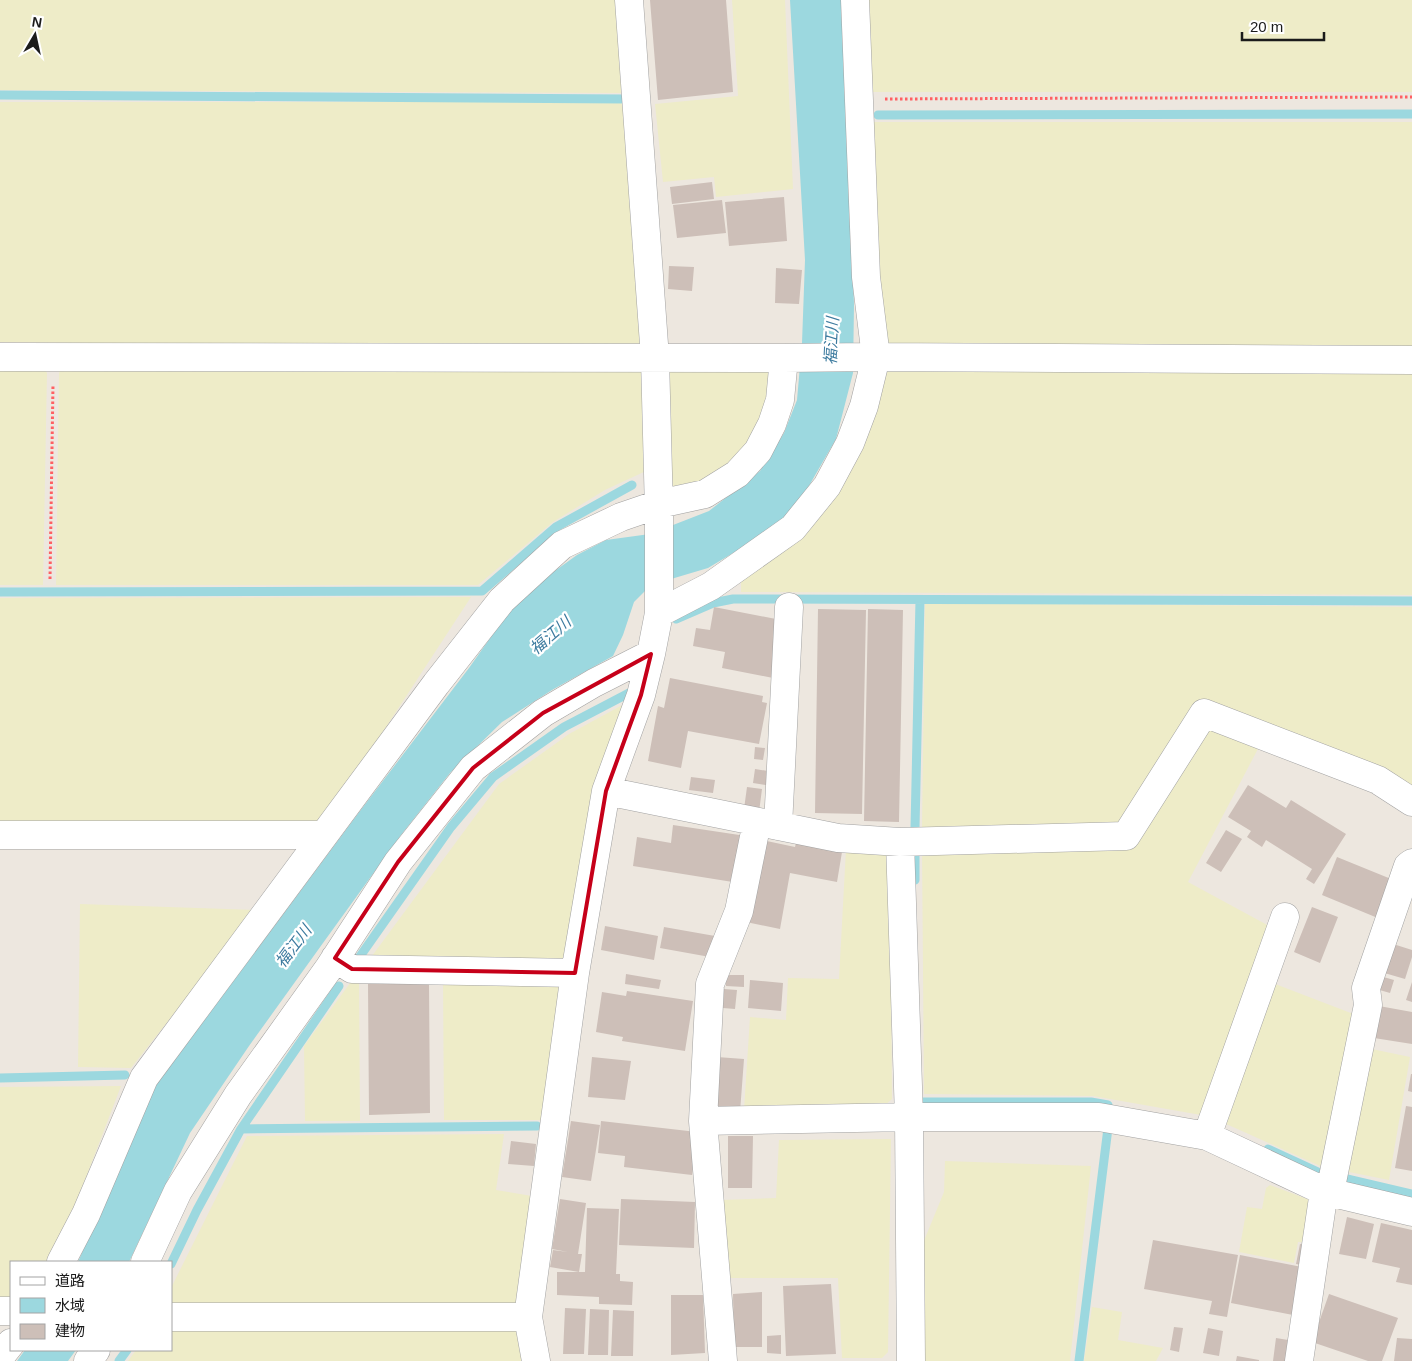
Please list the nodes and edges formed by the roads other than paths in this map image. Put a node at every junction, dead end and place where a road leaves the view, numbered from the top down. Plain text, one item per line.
1 (629, 0) edge
2 (855, 0) edge
3 (0, 357) edge
4 (872, 357) junction
5 (655, 358) junction
6 (789, 358) junction
7 (1412, 360) edge
8 (659, 507) junction
9 (789, 608) dead end
10 (658, 609) junction
11 (651, 654) junction
12 (606, 791) junction
13 (1412, 802) edge
14 (767, 824) junction
15 (0, 835) edge
16 (324, 835) junction
17 (900, 842) junction
18 (1412, 863) edge
19 (1285, 917) dead end
20 (335, 958) junction
21 (575, 973) junction
22 (908, 1117) junction
23 (703, 1121) junction
24 (1207, 1136) junction
25 (1327, 1192) junction
26 (1412, 1212) edge
27 (62, 1261) edge
28 (145, 1261) edge
29 (172, 1317) edge
30 (528, 1317) junction
31 (10, 1344) edge
32 (0, 1357) edge
33 (536, 1361) edge
34 (723, 1361) edge
35 (910, 1361) edge
36 (1298, 1361) edge

1 - 5 street
2 - 4 street
3 - 5 street
4 - 6 street
4 - 7 street
4 - 10 street
5 - 6 street
5 - 8 street
6 - 8 street
8 - 10 street
8 - 16 street
9 - 14 street
10 - 11 street
11 - 12 street
11 - 20 street
12 - 14 street
12 - 21 street
13 - 17 street
14 - 17 street
14 - 23 street
15 - 16 street
16 - 27 street
17 - 22 street
18 - 25 street
19 - 24 street
20 - 21 street
20 - 28 street
21 - 30 street
22 - 23 street
22 - 24 street
22 - 35 street
23 - 34 street
24 - 25 street
25 - 26 street
25 - 36 street
29 - 30 street
30 - 33 street
31 - 32 street

